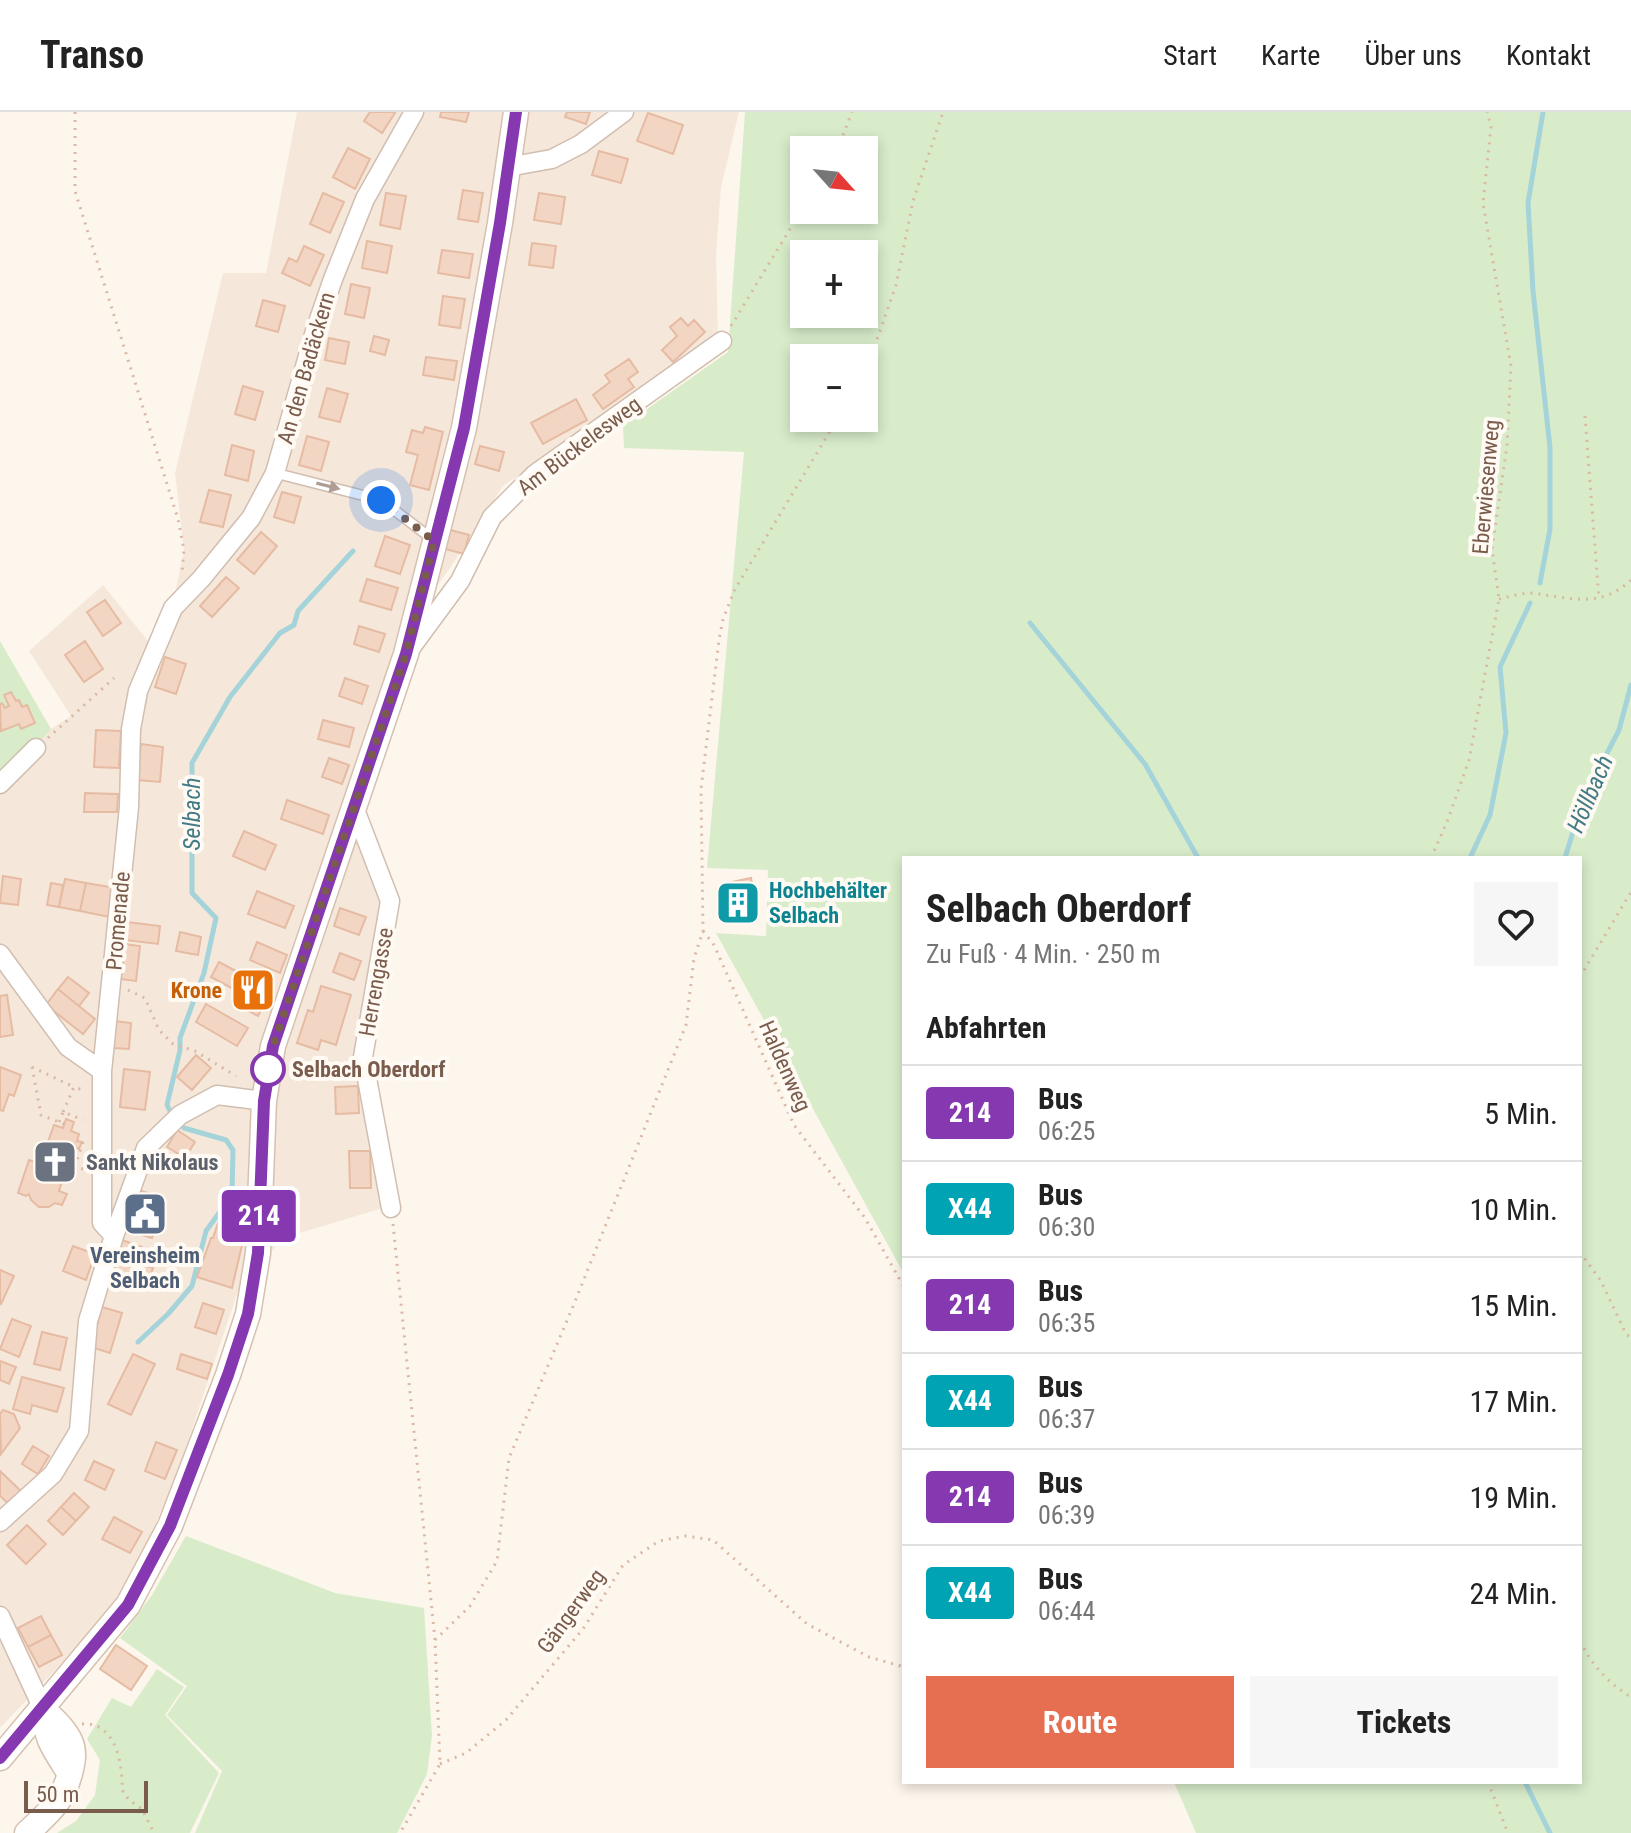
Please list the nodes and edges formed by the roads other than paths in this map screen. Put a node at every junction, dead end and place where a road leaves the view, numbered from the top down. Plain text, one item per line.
1 (414, 112) edge
2 (624, 112) edge
3 (515, 113) edge
4 (508, 167) junction
5 (722, 341) road end
6 (275, 473) junction
7 (434, 541) junction
8 (173, 608) joint
9 (406, 654) junction
10 (36, 748) road end
11 (0, 784) edge
12 (354, 807) junction
13 (0, 954) edge
14 (102, 1071) junction
15 (264, 1101) junction
16 (391, 1208) road end
17 (114, 1236) junction
18 (0, 1522) edge
19 (0, 1616) edge
20 (43, 1709) junction
21 (0, 1758) edge
22 (27, 1833) edge

1 - 6 street, An den Badäckern
2 - 4 street
3 - 4 main road
4 - 7 main road
5 - 9 street, Am Bückelesweg
6 -> 7 lane
6 - 8 street, An den Badäckern
7 - 9 main road
8 - 14 street, Promenade
9 - 12 main road
10 - 11 street
12 - 15 main road
12 - 16 street, Herrengasse
13 - 14 street
14 - 17 street, Promenade
15 - 17 street
15 - 20 main road
17 - 18 street
19 - 20 street
20 - 21 main road
20 - 22 main road

